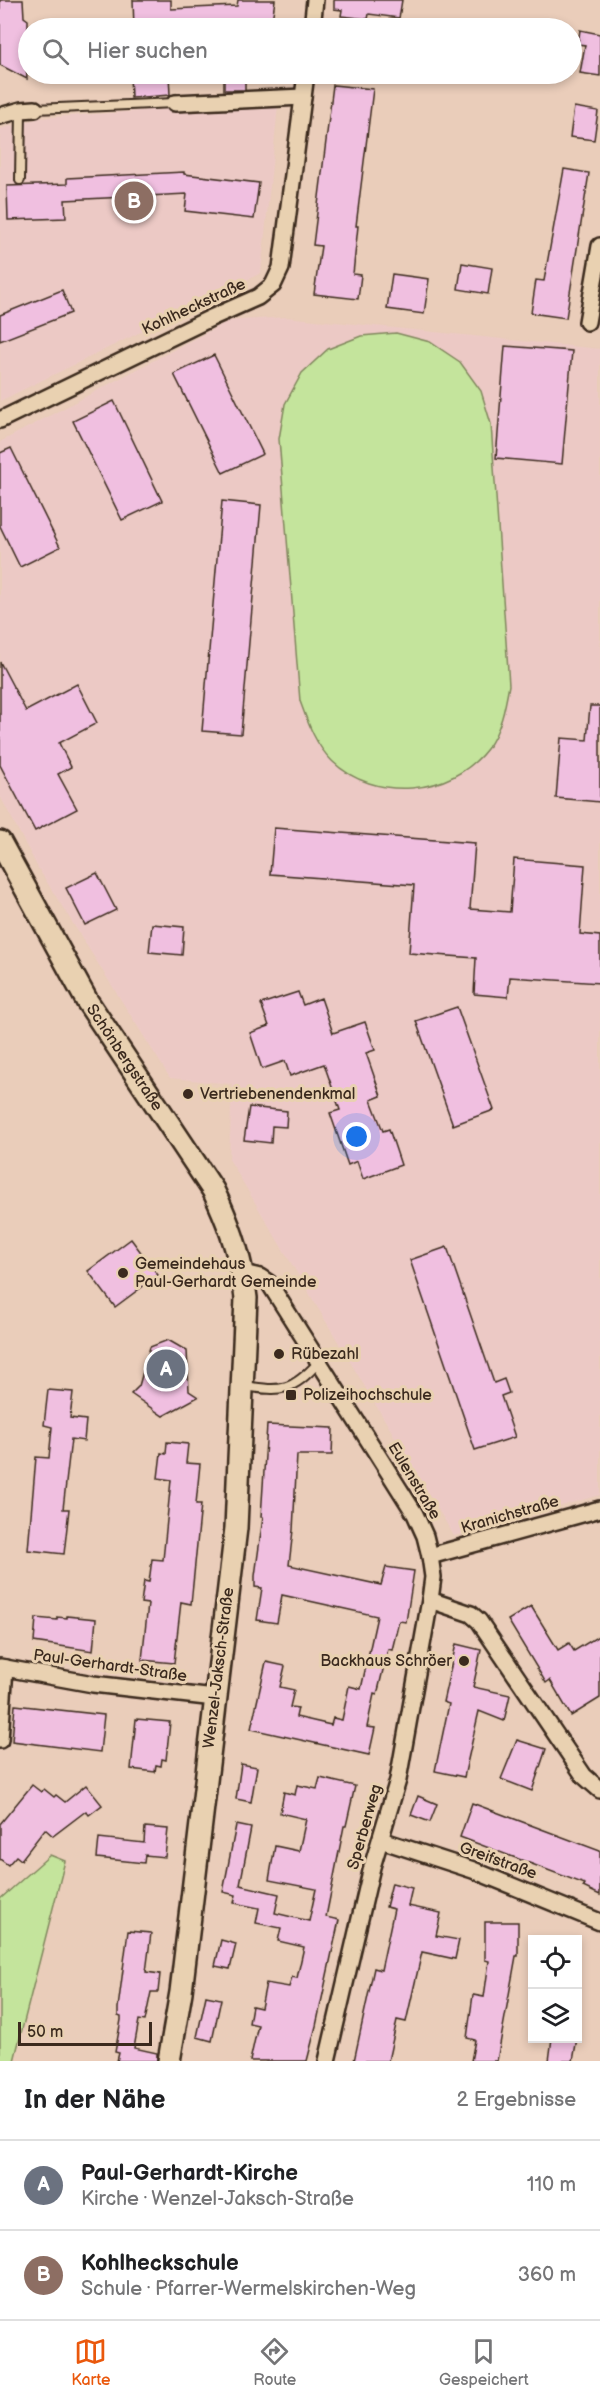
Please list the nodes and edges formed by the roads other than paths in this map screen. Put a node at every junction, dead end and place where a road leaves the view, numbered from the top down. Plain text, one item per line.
1 (315, 0) edge
2 (313, 18) edge
3 (305, 84) edge
4 (303, 97) junction
5 (175, 103) joint
6 (28, 110) junction
7 (0, 116) edge
8 (20, 180) dead end
9 (600, 246) edge
10 (587, 322) dead end
11 (0, 420) edge
12 (0, 842) edge
13 (243, 1273) junction
14 (318, 1363) junction
15 (244, 1386) junction
16 (600, 1509) edge
17 (430, 1556) junction
18 (430, 1600) junction
19 (3, 1667) edge
20 (215, 1698) junction
21 (0, 1740) edge
22 (600, 1790) edge
23 (381, 1840) junction
24 (600, 1922) edge
25 (169, 2061) edge
26 (327, 2061) edge

1 - 2 street
3 - 4 street, Kohlheckstraße
4 - 5 street
4 - 11 street, Kohlheckstraße
5 - 6 lane
6 - 7 street
6 - 8 lane
9 - 10 street
12 - 13 street, Schönbergstraße
13 - 14 street, Eulenstraße
13 - 15 street, Wenzel-Jaksch-Straße
14 - 15 lane
14 - 17 street, Eulenstraße
15 - 20 street, Wenzel-Jaksch-Straße
16 - 17 street, Kranichstraße
17 - 18 street, Eulenstraße
18 - 22 street
18 - 23 street, Sperberweg
19 - 20 street, Paul-Gerhardt-Straße
19 - 21 street
20 - 25 street, Wenzel-Jaksch-Straße
23 - 24 street, Greifstraße
23 - 26 street, Sperberweg

